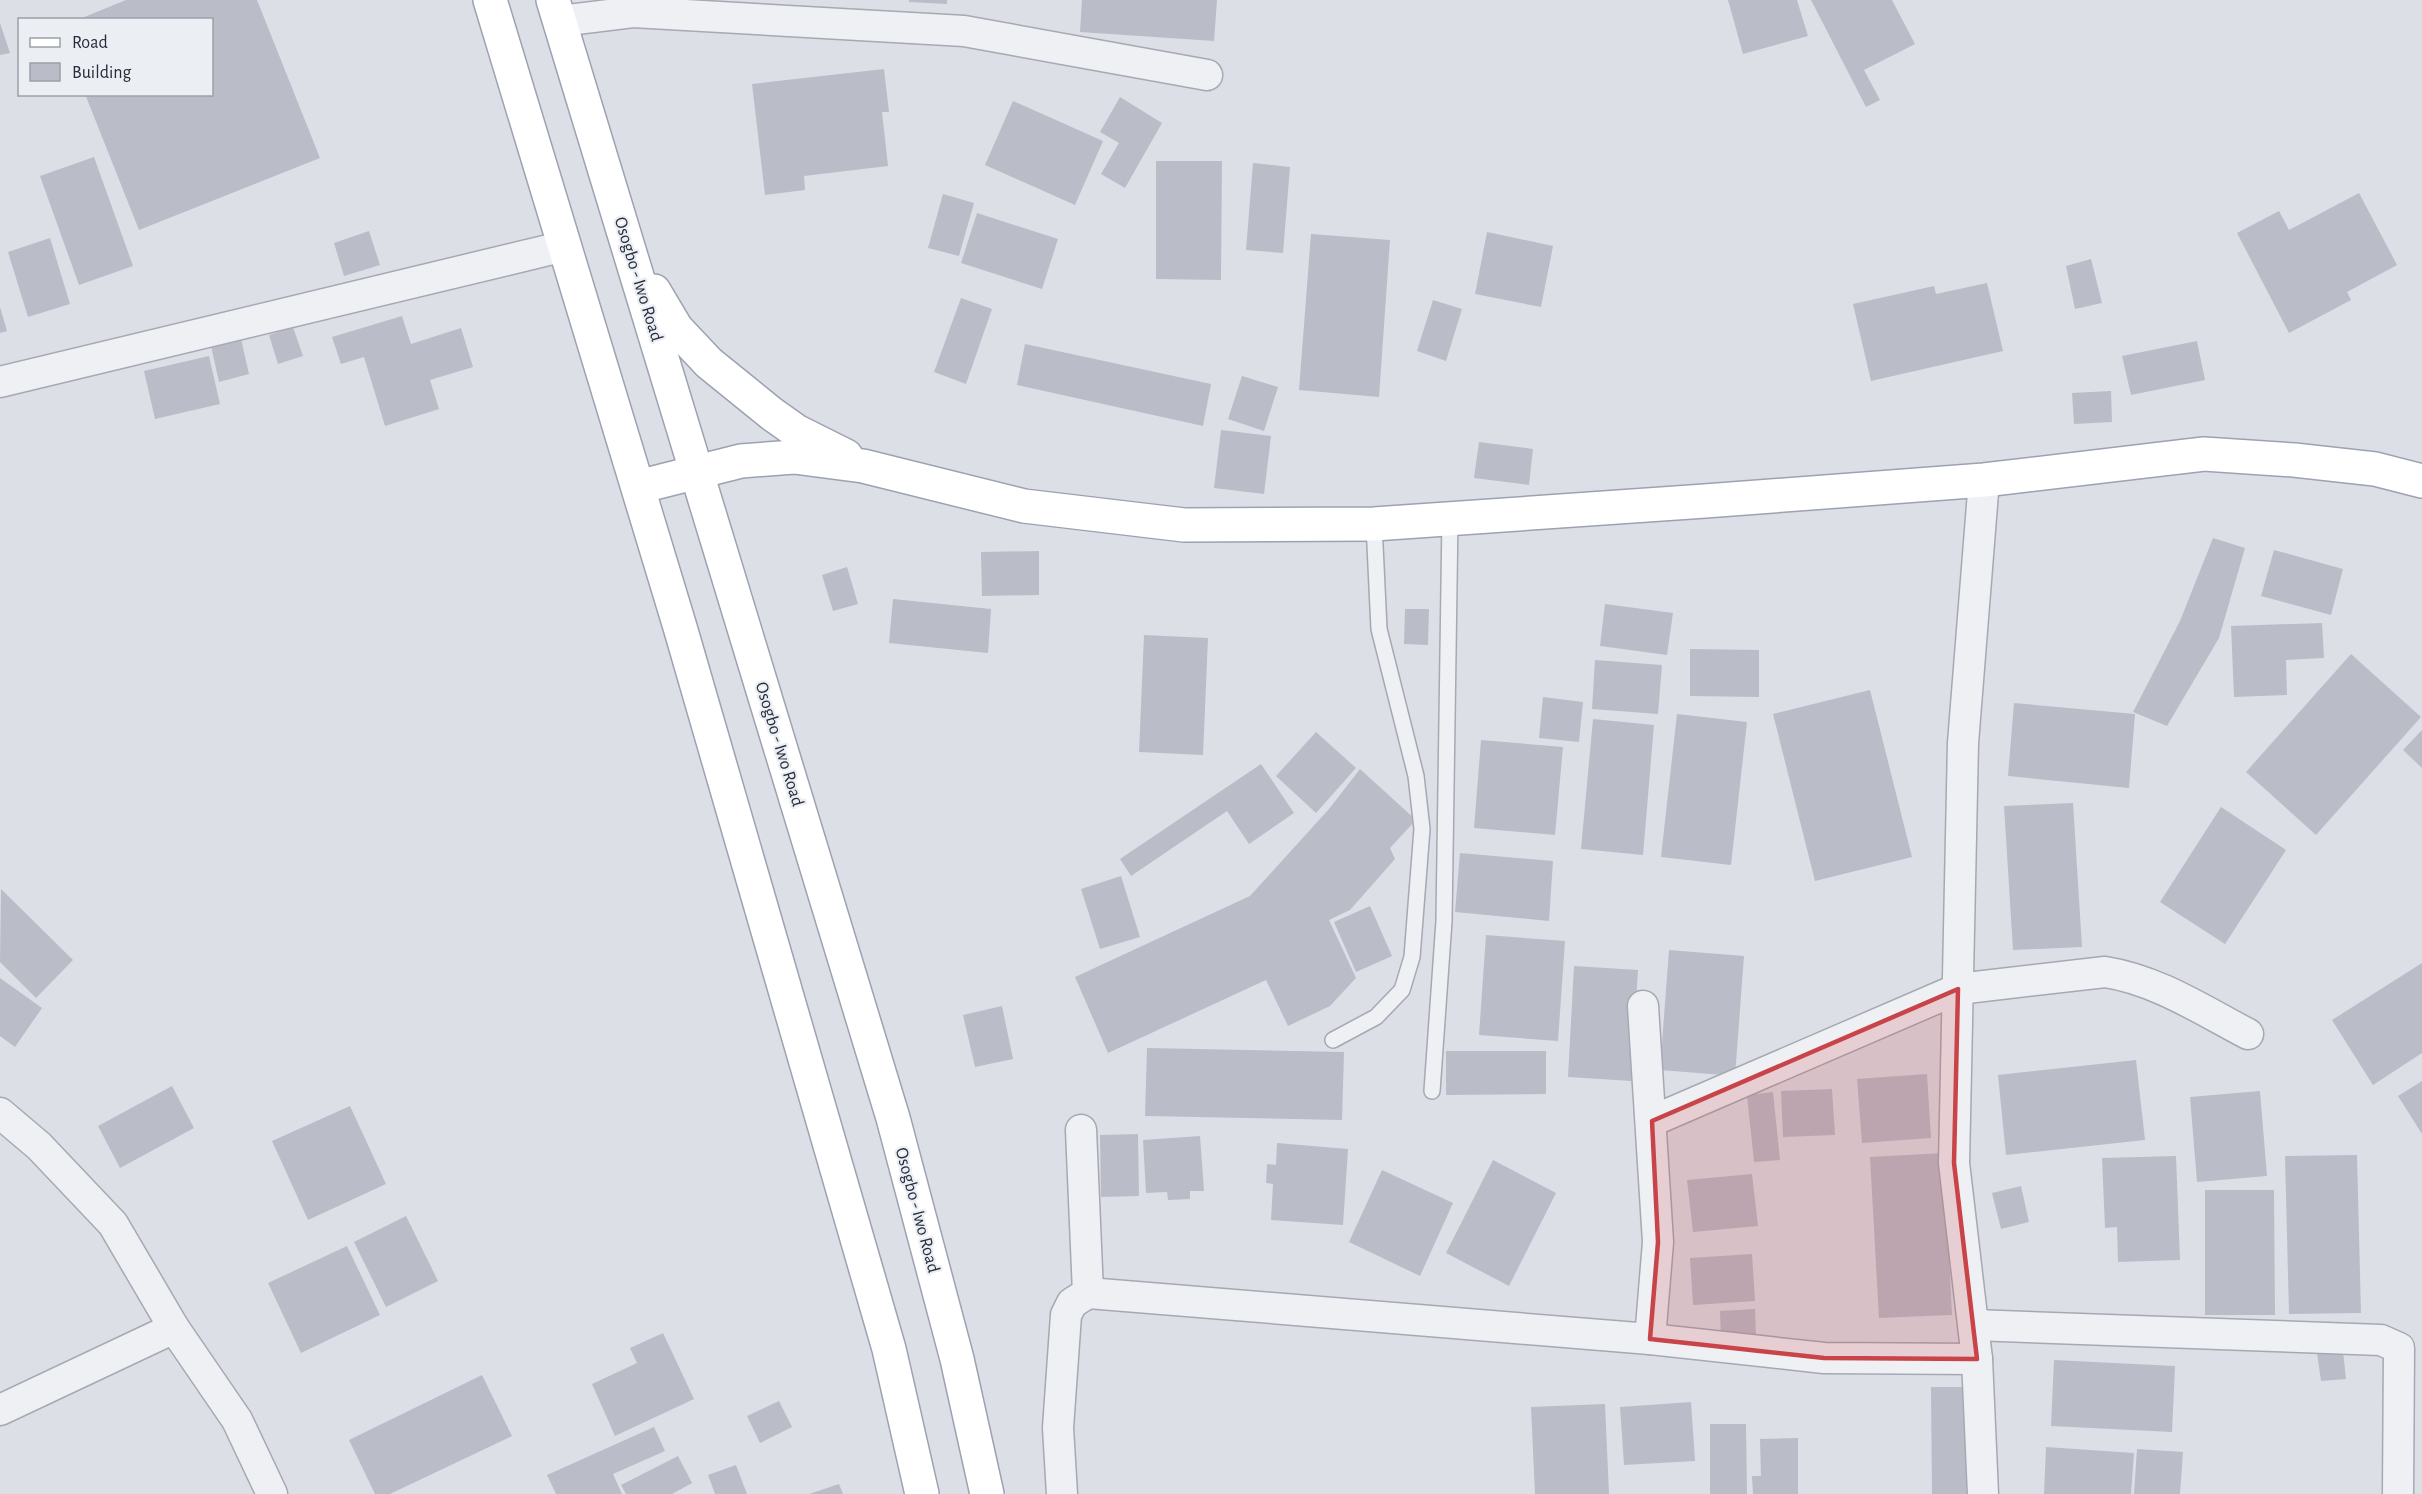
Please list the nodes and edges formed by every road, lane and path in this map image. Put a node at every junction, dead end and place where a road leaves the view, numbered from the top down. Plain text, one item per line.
1 (490, 0) edge
2 (556, 11) edge
3 (1207, 75) dead end
4 (565, 246) junction
5 (630, 250) junction
6 (0, 382) edge
7 (863, 466) junction
8 (697, 471) junction
9 (1984, 480) junction
10 (2422, 481) edge
11 (638, 487) junction
12 (1450, 518) junction
13 (1374, 524) junction
14 (1958, 988) junction
15 (1644, 1006) dead end
16 (2248, 1034) dead end
17 (1333, 1040) dead end
18 (1432, 1090) dead end
19 (0, 1113) edge
20 (1652, 1121) junction
21 (1081, 1130) dead end
22 (1088, 1293) junction
23 (1974, 1325) junction
24 (174, 1328) junction
25 (1650, 1339) junction
26 (1977, 1359) junction
27 (0, 1410) edge
28 (272, 1494) edge
29 (922, 1494) edge
30 (987, 1494) edge
31 (1062, 1494) edge
32 (1983, 1494) edge
33 (2398, 1494) edge

1 - 4 main road
2 - 3 street
2 - 5 main road, Osogbo - Iwo Road
4 - 6 street
4 - 11 main road
5 - 7 main road
5 - 8 main road, Osogbo - Iwo Road
7 - 8 main road
7 - 13 main road
8 - 11 main road
8 - 30 main road, Osogbo - Iwo Road
9 - 10 main road
9 - 12 main road
9 - 14 street
11 - 29 main road
12 - 13 main road
12 - 18 lane
13 - 17 lane
14 - 16 street
14 - 20 street
14 - 23 street
15 - 20 street
19 - 24 street
20 - 25 street
21 - 22 street
22 - 25 street
22 - 31 street
23 - 26 street
23 - 33 street
24 - 27 street
24 - 28 street
25 - 26 street
26 - 32 street

